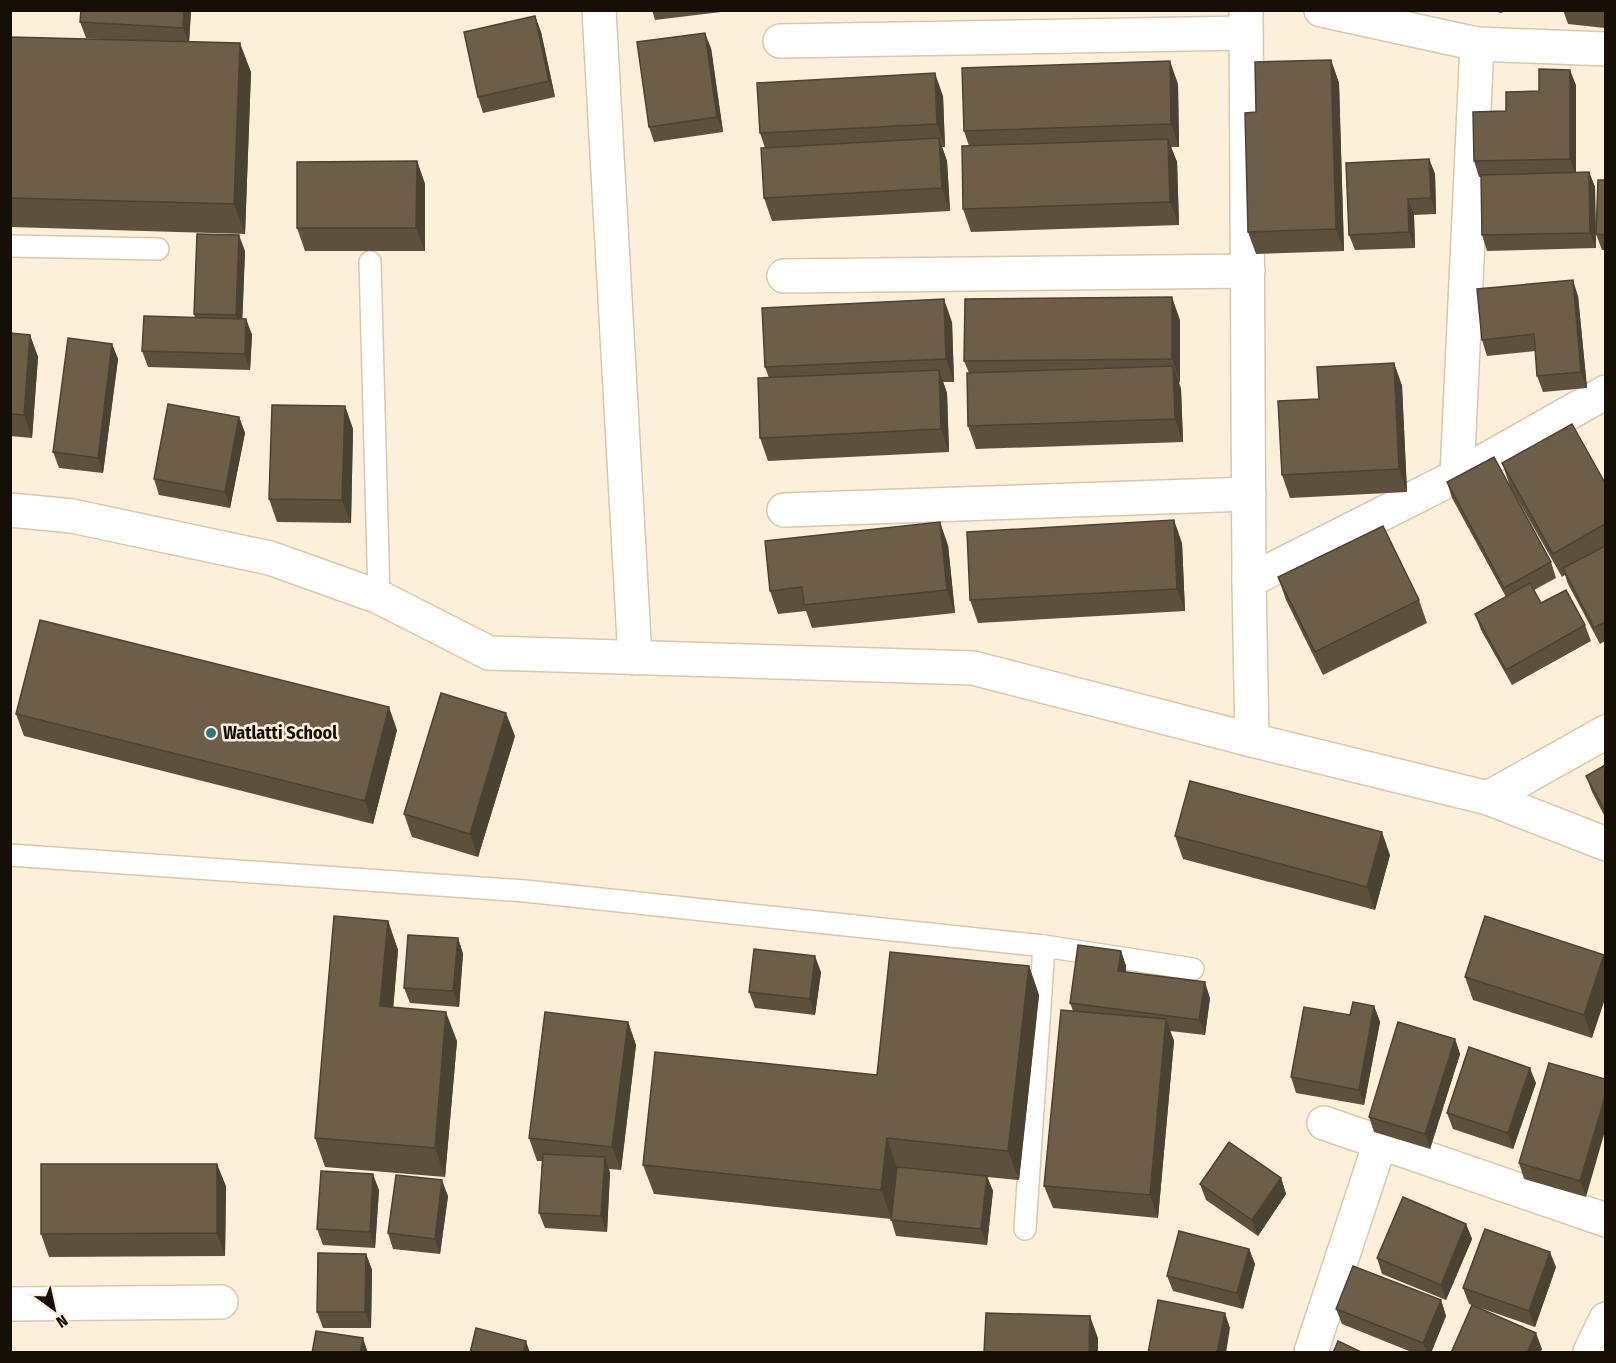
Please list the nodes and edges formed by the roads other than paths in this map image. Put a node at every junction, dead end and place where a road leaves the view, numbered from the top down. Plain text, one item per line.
1 (599, 10) edge
2 (1321, 10) edge
3 (1246, 22) edge
4 (780, 41) dead end
5 (1477, 44) junction
6 (1605, 49) edge
7 (10, 246) edge
8 (158, 249) dead end
9 (370, 262) dead end
10 (1248, 271) junction
11 (784, 276) dead end
12 (1605, 392) edge
13 (1457, 476) junction
14 (1249, 494) junction
15 (10, 510) edge
16 (784, 510) dead end
17 (1249, 581) junction
18 (379, 597) junction
19 (635, 657) junction
20 (1605, 732) edge
21 (1252, 740) junction
22 (1488, 798) junction
23 (1605, 844) edge
24 (10, 855) edge
25 (1044, 946) junction
26 (1193, 969) dead end
27 (1324, 1124) dead end
28 (1380, 1143) junction
29 (1605, 1220) edge
30 (1025, 1229) dead end
31 (221, 1302) dead end
32 (10, 1304) edge
33 (1605, 1319) edge
34 (1311, 1353) edge
35 (1590, 1353) edge

1 - 19 street
2 - 5 street
3 - 4 street
3 - 10 street
5 - 6 street
5 - 13 street
7 - 8 lane
9 - 18 lane
10 - 11 street
10 - 14 street
12 - 13 street
13 - 17 street
14 - 16 street
14 - 17 street
15 - 18 street
17 - 21 street
18 - 19 street
19 - 21 street
20 - 22 street
21 - 22 street
22 - 23 street
24 - 25 lane
25 - 26 lane
25 - 30 lane
27 - 28 street
28 - 29 street
28 - 34 street
31 - 32 street
33 - 35 street

